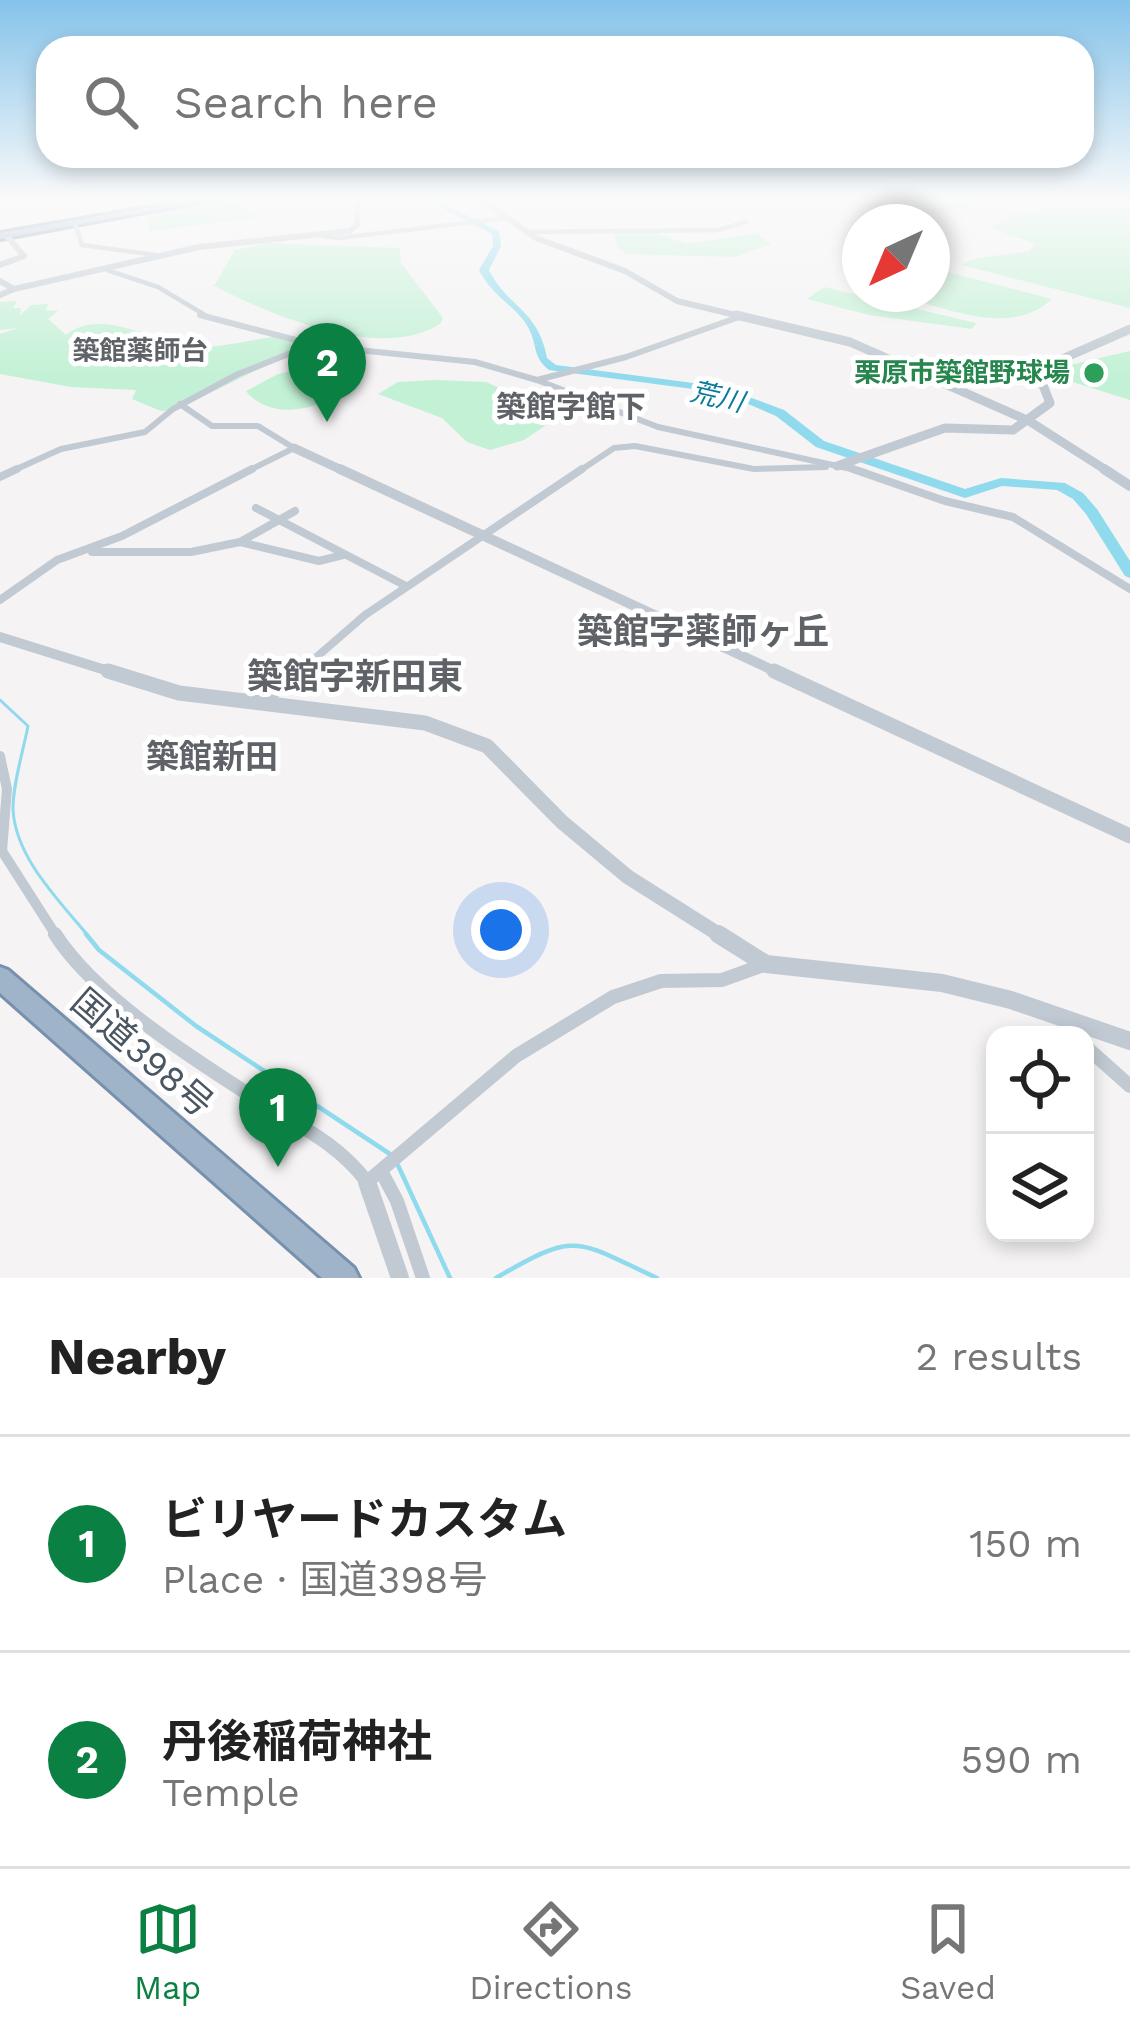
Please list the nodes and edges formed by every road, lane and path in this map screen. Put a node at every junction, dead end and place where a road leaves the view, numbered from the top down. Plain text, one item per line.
1 (156, 258) edge
2 (591, 258) edge
3 (107, 270) junction
4 (0, 281) edge
5 (14, 289) junction
6 (0, 295) edge
7 (739, 317) junction
8 (1130, 329) edge
9 (329, 347) junction
10 (537, 380) junction
11 (180, 404) junction
12 (1029, 421) junction
13 (294, 448) junction
14 (837, 466) junction
15 (0, 476) edge
16 (1130, 486) edge
17 (256, 508) dead end
18 (295, 511) dead end
19 (279, 521) junction
20 (483, 534) junction
21 (239, 542) junction
22 (74, 554) junction
23 (343, 555) junction
24 (406, 586) junction
25 (1130, 589) edge
26 (0, 600) edge
27 (0, 637) edge
28 (266, 701) junction
29 (0, 756) edge
30 (1130, 836) edge
31 (766, 964) junction
32 (0, 978) edge
33 (1046, 1012) junction
34 (1062, 1026) edge
35 (1130, 1041) edge
36 (1094, 1054) edge
37 (1130, 1086) edge
38 (378, 1174) junction
39 (344, 1278) edge
40 (400, 1278) edge
41 (423, 1278) edge

1 - 3 street
2 - 7 street
3 - 5 street
3 - 9 street
4 - 5 street
5 - 6 street
7 - 10 street
7 - 12 street
8 - 12 street
9 - 10 street
9 - 11 street
10 - 14 street
11 - 13 street
11 - 15 street
12 - 14 street
12 - 16 street
13 - 20 street
13 - 22 street
14 - 20 street
14 - 25 street
17 - 19 street
18 - 19 street
19 - 21 street
19 - 23 street
20 - 24 street
20 - 30 street
21 - 22 street
21 - 23 street
22 - 26 street
23 - 24 street
24 - 28 street
27 - 28 street
28 - 31 street
29 - 38 street
31 - 33 street
31 - 38 street
32 - 39 highway, 国道398号
33 - 34 street
33 - 35 street
36 - 37 street
38 - 40 street
38 - 41 street

